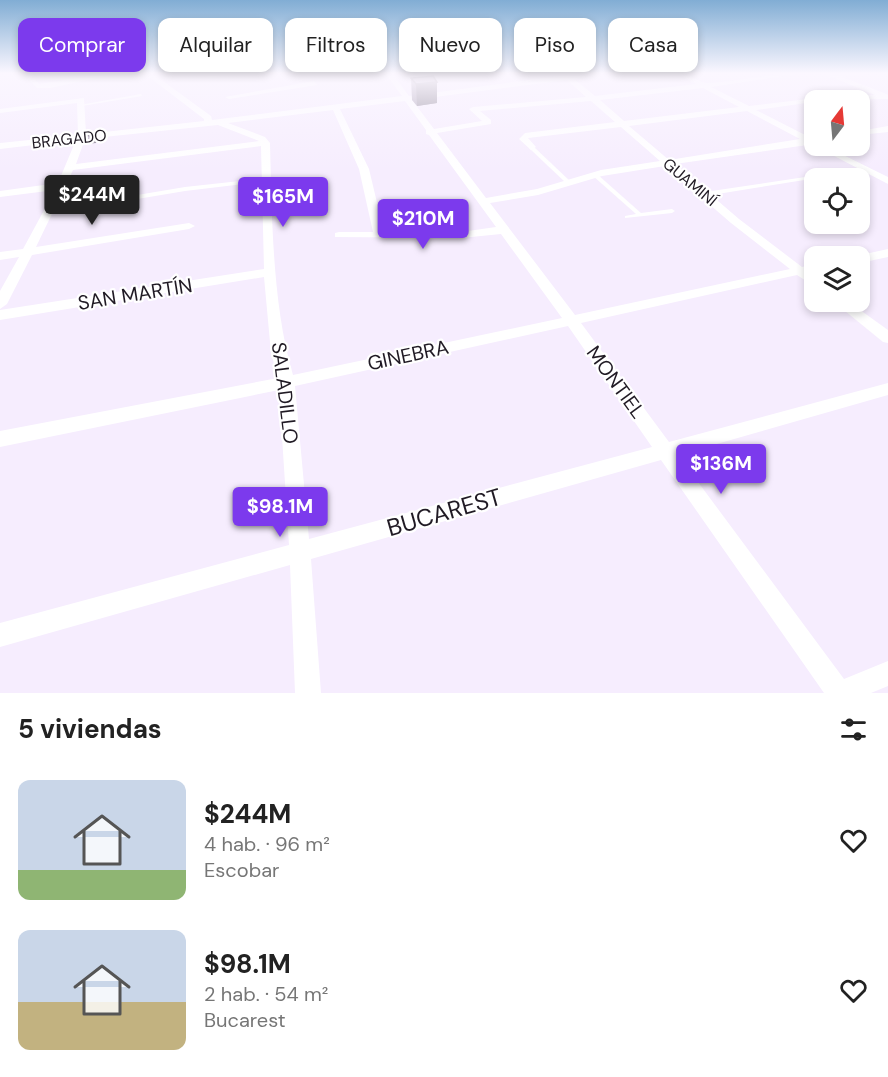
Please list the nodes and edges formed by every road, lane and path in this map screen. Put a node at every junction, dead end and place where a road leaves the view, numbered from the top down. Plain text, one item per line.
1 (52, 105) edge
2 (82, 105) edge
3 (190, 105) edge
4 (328, 105) edge
5 (351, 105) edge
6 (411, 105) edge
7 (516, 105) edge
8 (599, 105) edge
9 (743, 105) edge
10 (777, 105) edge
11 (331, 108) junction
12 (750, 109) junction
13 (0, 111) edge
14 (214, 123) junction
15 (620, 123) junction
16 (888, 129) edge
17 (429, 132) junction
18 (870, 132) edge
19 (804, 136) edge
20 (82, 137) junction
21 (804, 142) edge
22 (266, 143) junction
23 (0, 146) edge
24 (531, 147) joint
25 (839, 156) edge
26 (667, 162) junction
27 (69, 168) junction
28 (864, 168) edge
29 (870, 171) edge
30 (595, 174) junction
31 (804, 179) edge
32 (267, 180) junction
33 (888, 181) edge
34 (568, 182) junction
35 (62, 186) junction
36 (0, 194) edge
37 (705, 194) junction
38 (484, 201) junction
39 (672, 211) dead end
40 (48, 212) junction
41 (640, 215) junction
42 (627, 217) dead end
43 (189, 226) dead end
44 (503, 230) junction
45 (339, 235) dead end
46 (379, 235) junction
47 (25, 252) junction
48 (888, 253) edge
49 (0, 256) edge
50 (870, 257) edge
51 (804, 267) edge
52 (804, 270) edge
53 (270, 272) junction
54 (0, 304) edge
55 (853, 312) edge
56 (0, 315) edge
57 (571, 320) junction
58 (888, 338) edge
59 (287, 382) junction
60 (888, 389) edge
61 (0, 439) edge
62 (665, 450) junction
63 (300, 552) junction
64 (0, 635) edge
65 (888, 673) edge
66 (308, 693) edge
67 (841, 693) edge

1 - 13 street
2 - 20 street
3 - 14 street
4 - 11 street
5 - 11 street, BRAGADO
6 - 17 street, MONTIEL
7 - 17 street
8 - 15 street, GUAMINÍ
9 - 12 street
10 - 12 street
11 - 14 street, BRAGADO
11 - 46 street
12 - 15 street
12 - 19 street
14 - 20 street, BRAGADO
14 - 22 street
15 - 24 street
15 - 26 street, GUAMINÍ
16 - 18 street
17 - 38 street, MONTIEL
20 - 23 street, BRAGADO
20 - 27 street
21 - 26 street
22 - 27 street
22 - 32 street, SALADILLO
24 - 34 lane
25 - 28 street
26 - 30 street
26 - 37 street, GUAMINÍ
27 - 35 street
29 - 33 street
30 - 34 street
30 - 41 lane
31 - 37 lane
32 - 40 lane
32 - 53 street, SALADILLO
34 - 38 street
35 - 36 street
35 - 40 street
37 - 51 street, GUAMINÍ
38 - 44 street, MONTIEL
39 - 41 lane
40 - 47 street
41 - 42 lane
43 - 47 street
44 - 46 street
44 - 57 street, MONTIEL
45 - 46 street
47 - 49 street
47 - 54 street
48 - 50 street
52 - 57 street, GINEBRA
53 - 56 street, SAN MARTÍN
53 - 59 street, SALADILLO
55 - 58 street
57 - 59 street, GINEBRA
57 - 62 street, MONTIEL
59 - 61 street, GINEBRA
59 - 63 street, SALADILLO
60 - 62 street, BUCAREST
62 - 63 street, BUCAREST
62 - 67 street, MONTIEL
63 - 64 street, BUCAREST
63 - 66 street, SALADILLO
65 - 67 street

